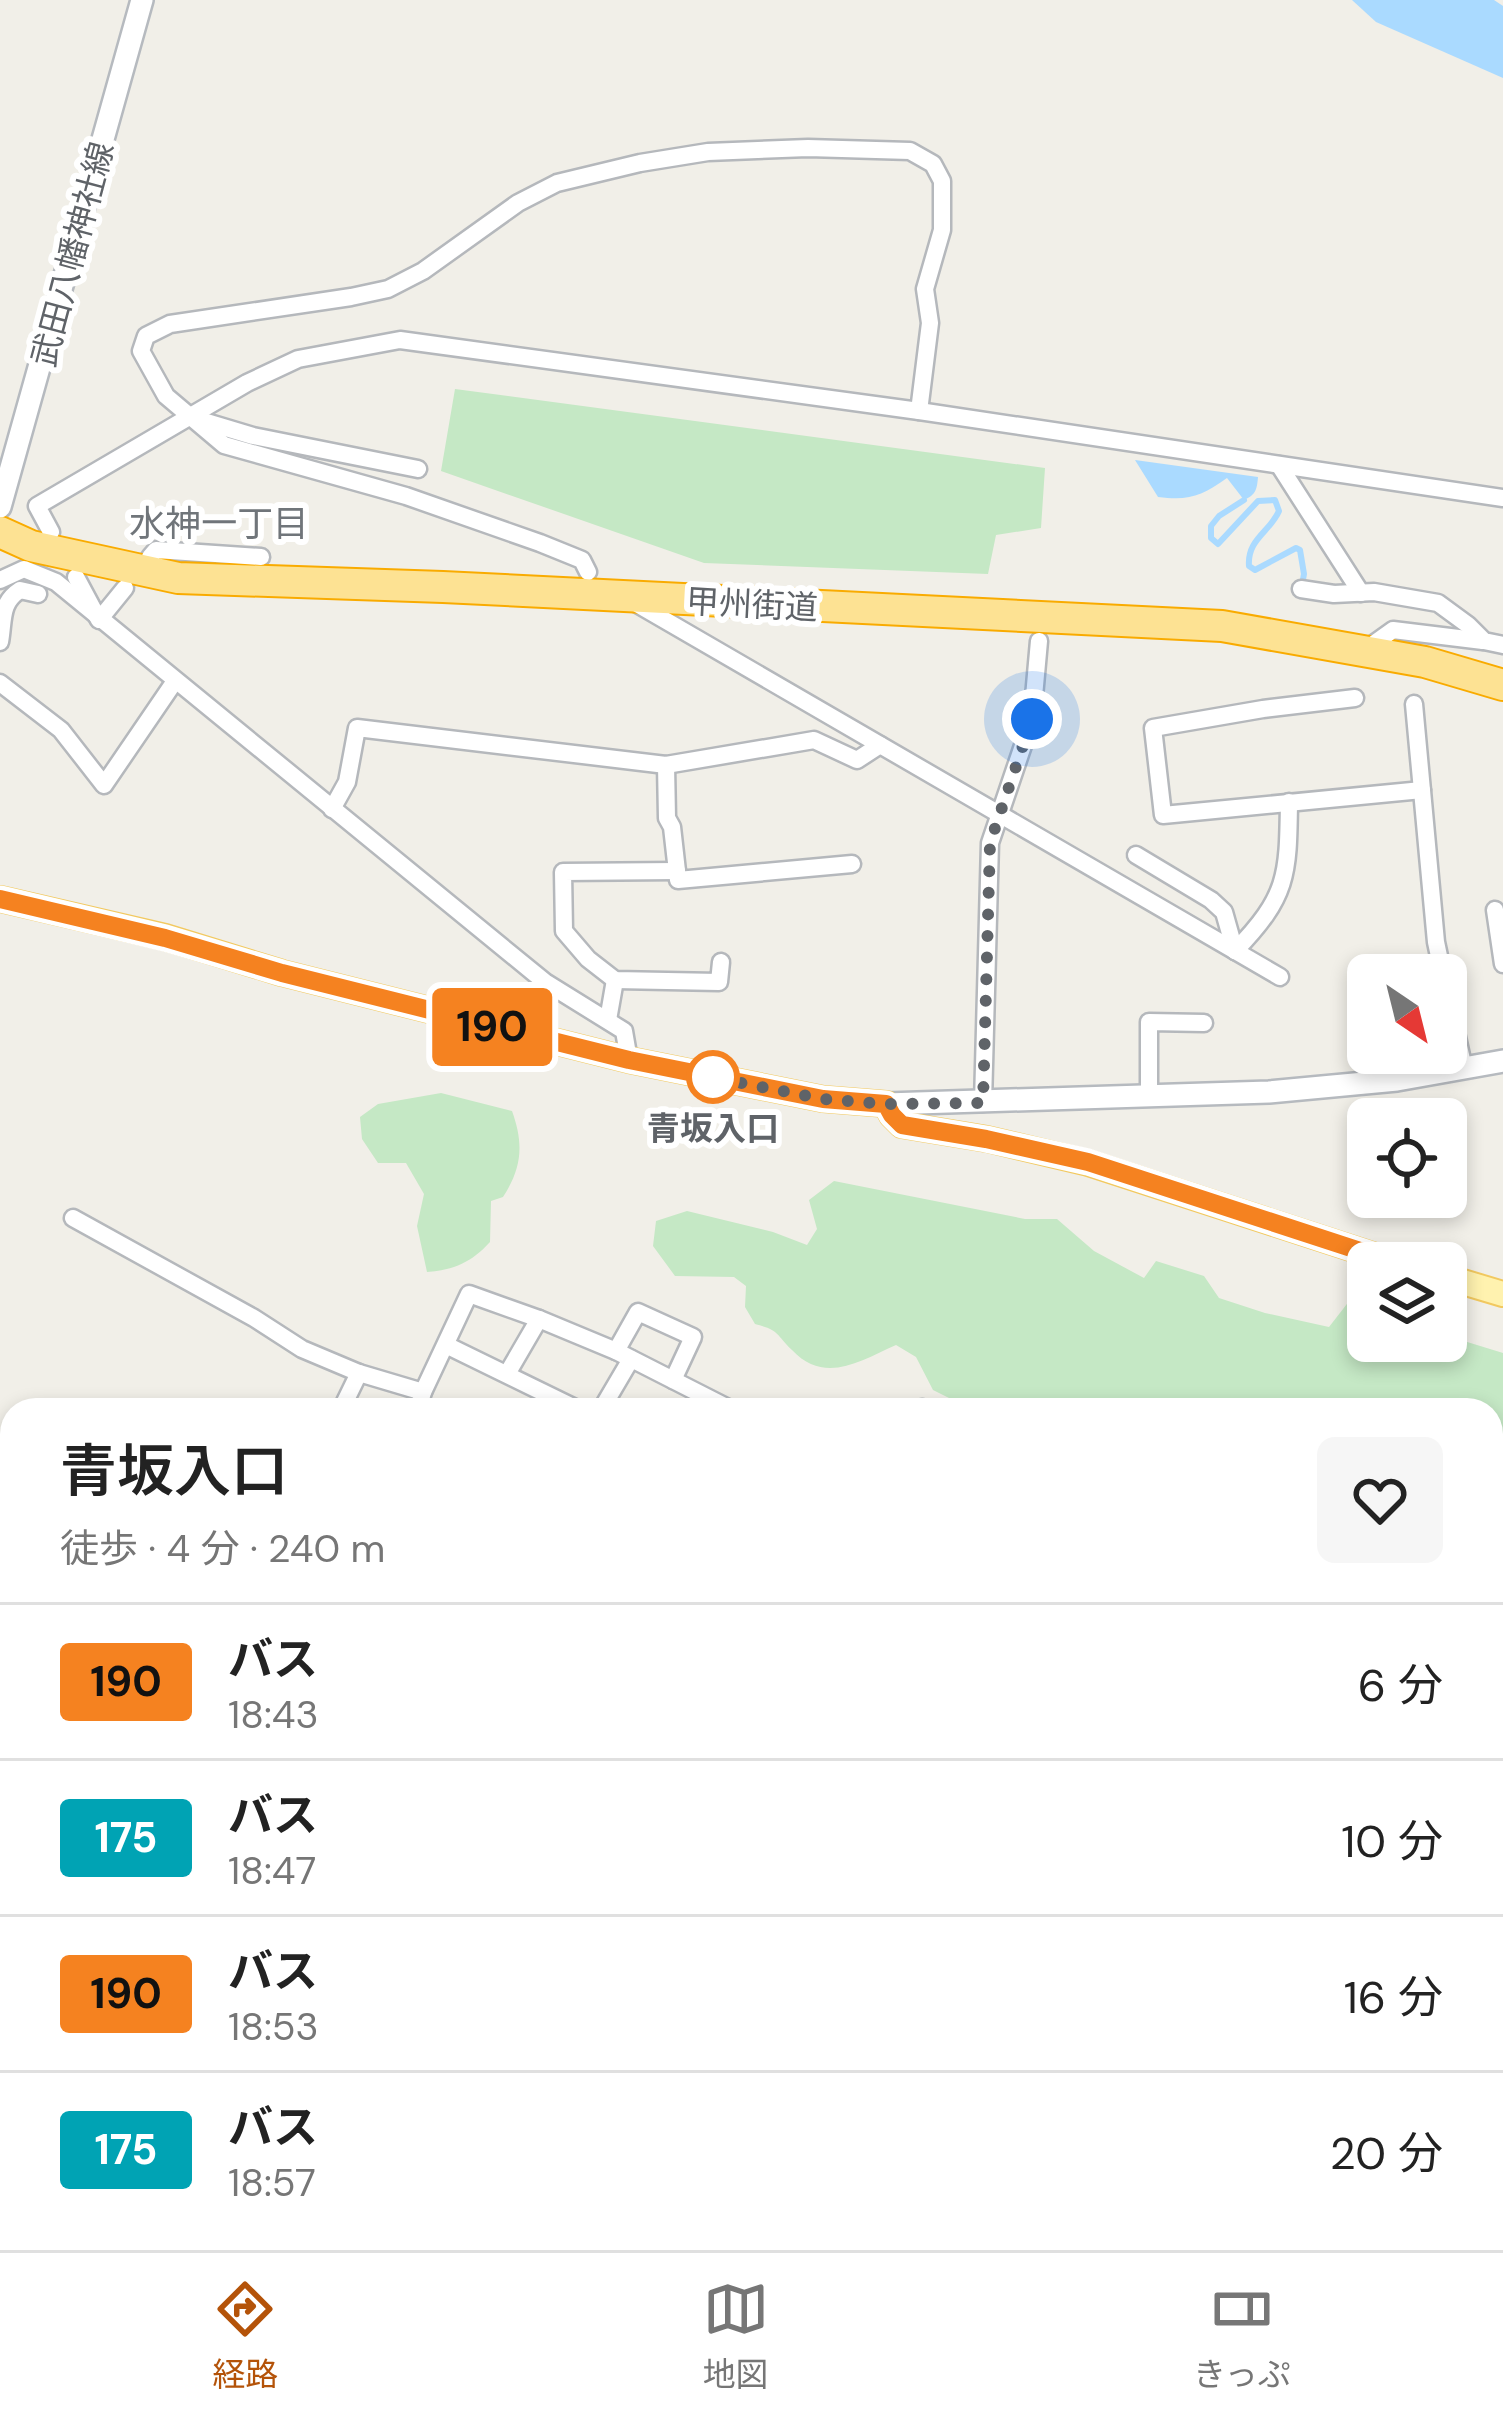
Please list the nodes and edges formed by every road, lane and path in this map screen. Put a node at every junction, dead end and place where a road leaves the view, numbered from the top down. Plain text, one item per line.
1 (142, 0) edge
2 (919, 411) junction
3 (190, 418) junction
4 (1279, 465) junction
5 (418, 469) dead end
6 (1503, 498) edge
7 (1, 514) edge
8 (51, 532) dead end
9 (150, 557) dead end
10 (261, 557) dead end
11 (589, 572) dead end
12 (76, 577) dead end
13 (0, 580) edge
14 (125, 588) dead end
15 (1301, 589) dead end
16 (1361, 593) junction
17 (38, 594) dead end
18 (625, 597) junction
19 (1, 612) edge
20 (99, 620) junction
21 (0, 641) edge
22 (1039, 641) dead end
23 (1484, 641) junction
24 (1503, 645) edge
25 (1363, 651) junction
26 (176, 681) junction
27 (0, 683) edge
28 (1503, 685) edge
29 (1355, 698) dead end
30 (1414, 704) dead end
31 (880, 745) junction
32 (666, 765) junction
33 (1422, 790) junction
34 (1289, 802) junction
35 (332, 809) junction
36 (1001, 815) junction
37 (1136, 855) dead end
38 (852, 864) dead end
39 (677, 871) junction
40 (0, 899) edge
41 (1495, 910) dead end
42 (1235, 951) junction
43 (1439, 954) edge
44 (721, 962) dead end
45 (1503, 964) edge
46 (1280, 977) dead end
47 (615, 980) junction
48 (608, 1020) junction
49 (1204, 1023) dead end
50 (629, 1060) junction
51 (1503, 1061) edge
52 (1467, 1068) edge
53 (1434, 1074) edge
54 (1149, 1097) junction
55 (983, 1103) junction
56 (886, 1104) junction
57 (73, 1218) dead end
58 (1347, 1247) edge
59 (1467, 1283) edge
60 (1503, 1294) edge
61 (539, 1319) junction
62 (446, 1345) junction
63 (624, 1355) junction
64 (359, 1373) junction
65 (507, 1374) junction
66 (674, 1380) junction
67 (347, 1398) edge
68 (414, 1398) edge
69 (422, 1398) edge
70 (555, 1398) edge
71 (606, 1398) edge
72 (709, 1398) edge

1 - 7 street, 武田八幡神社線
2 - 3 street
2 - 3 street
2 - 4 street
3 - 5 street
3 - 8 street
3 - 11 street
4 - 6 street
4 - 16 street
7 - 18 highway, 甲州街道
9 - 10 street
12 - 20 street
13 - 20 street
14 - 20 street
15 - 16 street
16 - 23 street
17 - 19 street
18 - 25 highway, 甲州街道
18 - 31 street
19 - 21 street
20 - 26 street
22 - 36 street
23 - 24 street
23 - 25 street
25 - 28 highway, 甲州街道
26 - 27 street
26 - 35 street
29 - 34 street
30 - 33 street
31 - 32 street
31 - 36 street
32 - 35 street
32 - 39 street
33 - 34 street
33 - 43 street
34 - 42 street
35 - 48 street
36 - 42 street
36 - 55 street
37 - 42 street
38 - 39 street
39 - 47 street
40 - 50 main road
41 - 45 street
42 - 46 street
44 - 47 street
47 - 48 street
48 - 50 street
49 - 54 street
50 - 56 main road
51 - 52 street
53 - 54 street
54 - 55 street
55 - 56 street
56 - 58 main road
57 - 64 street
59 - 60 main road
61 - 62 street
61 - 63 street
61 - 65 street
62 - 65 street
62 - 69 street
63 - 66 street
63 - 66 street
63 - 71 street
64 - 67 street
64 - 68 street
65 - 70 street
66 - 72 street

